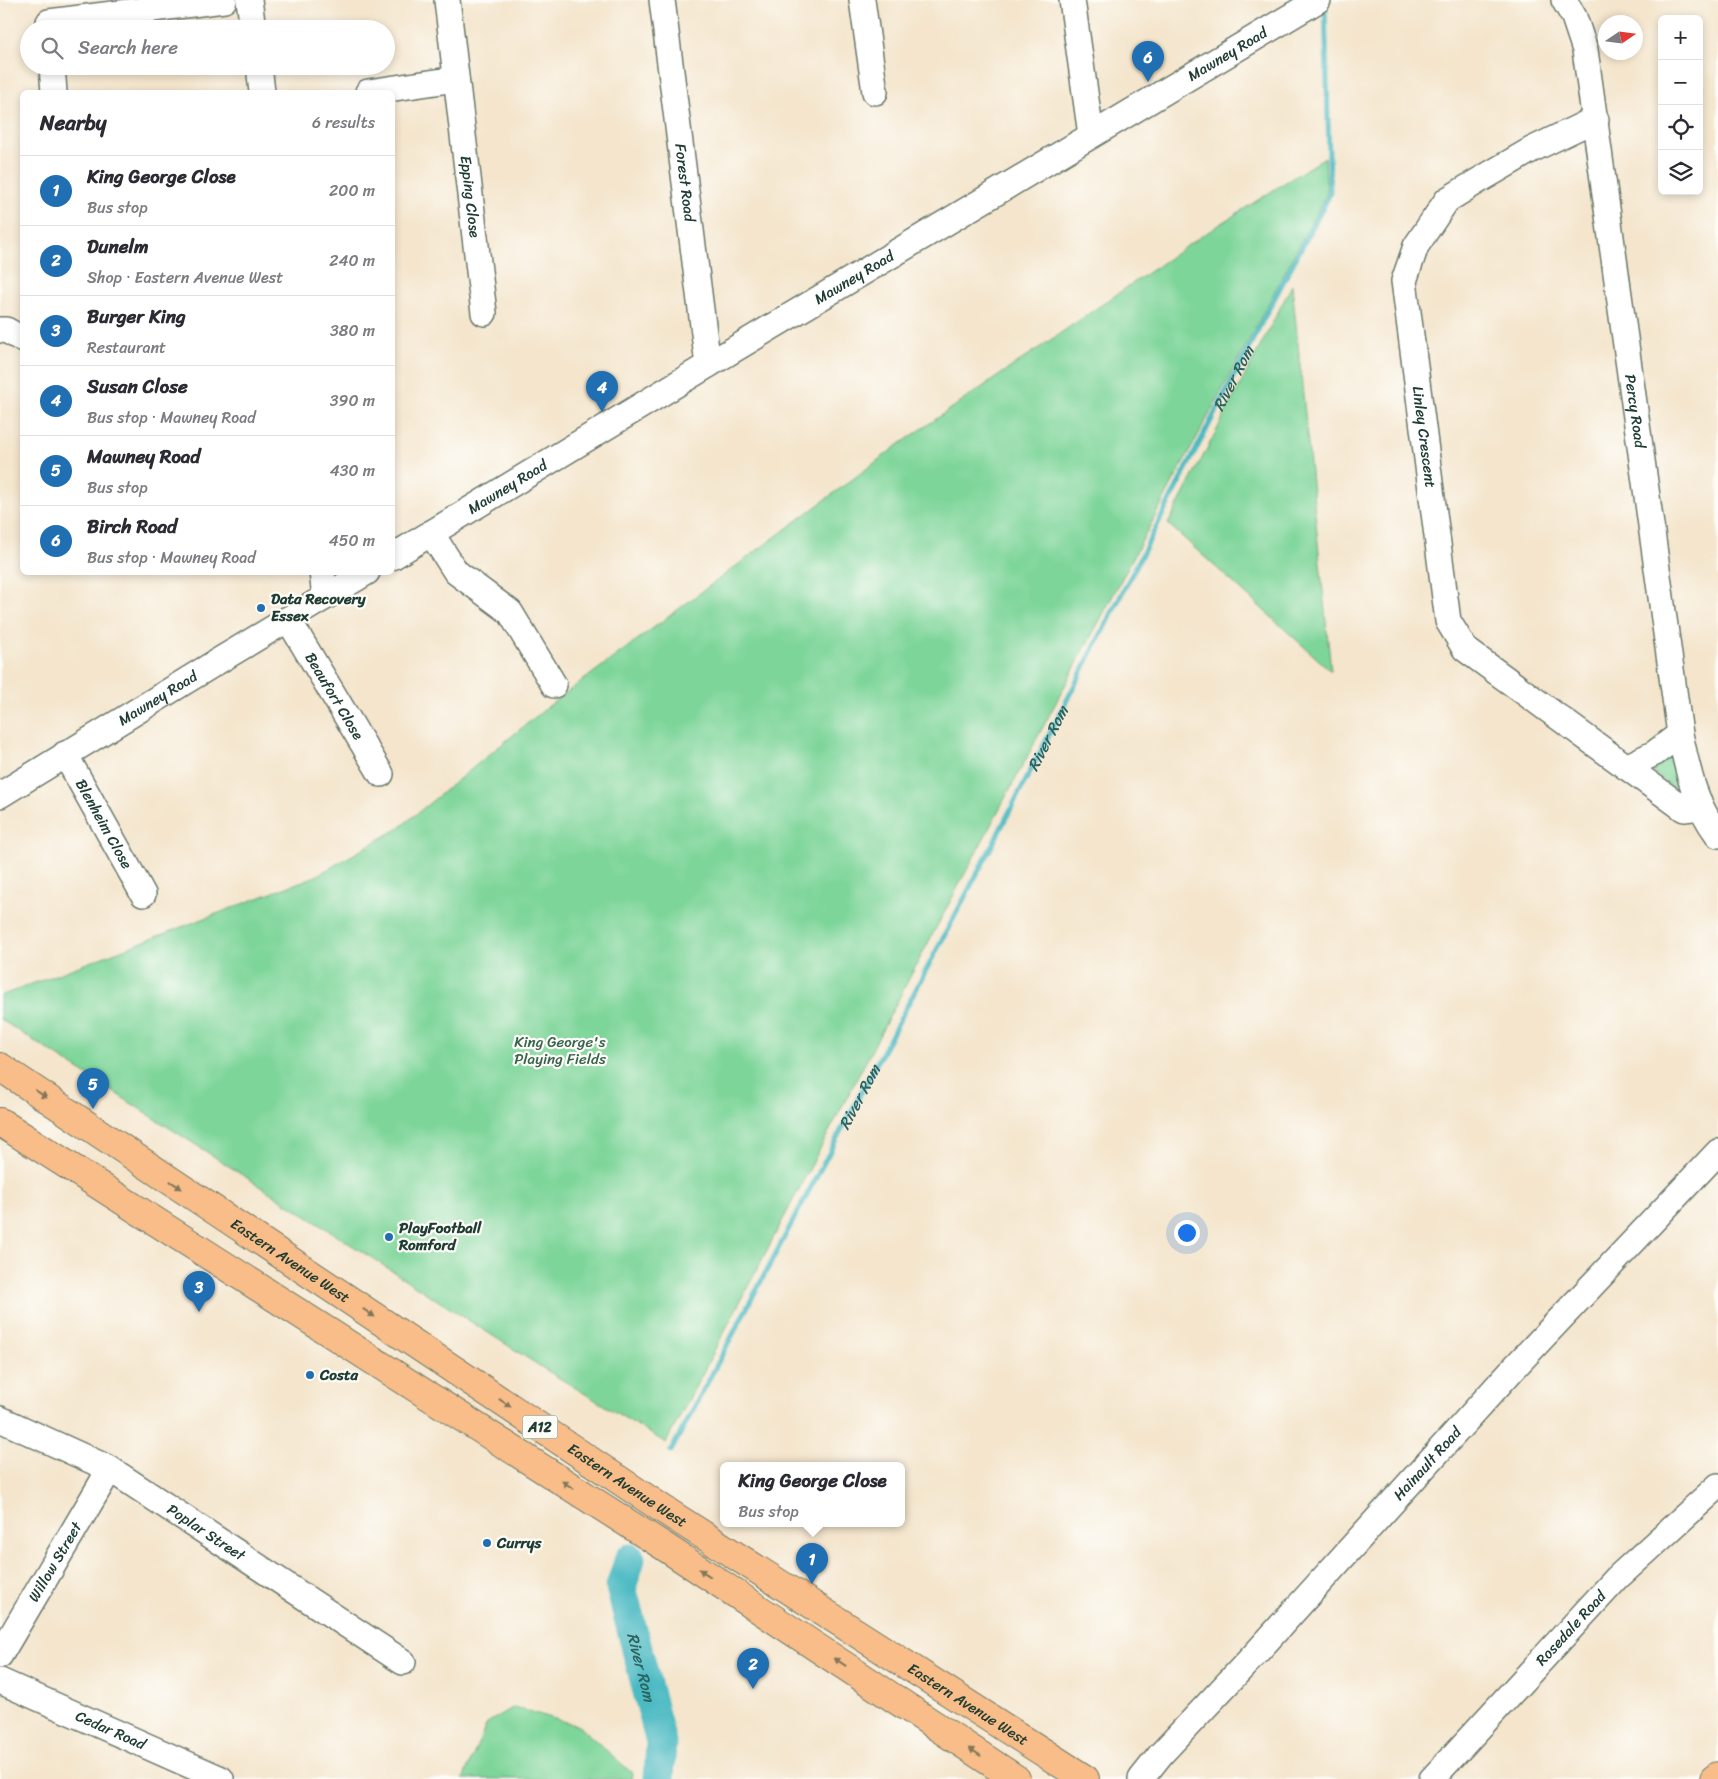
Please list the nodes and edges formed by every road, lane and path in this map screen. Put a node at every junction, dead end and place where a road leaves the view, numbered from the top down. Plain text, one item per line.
1 (224, 0) edge
2 (249, 0) edge
3 (447, 0) edge
4 (662, 0) edge
5 (862, 0) edge
6 (1072, 0) edge
7 (1316, 0) edge
8 (1564, 0) edge
9 (49, 17) edge
10 (252, 20) edge
11 (53, 75) edge
12 (260, 75) edge
13 (456, 79) junction
14 (54, 90) edge
15 (262, 90) edge
16 (382, 90) edge
17 (875, 92) dead end
18 (1596, 120) junction
19 (1091, 135) junction
20 (484, 313) dead end
21 (0, 330) edge
22 (20, 338) edge
23 (708, 365) junction
24 (431, 533) junction
25 (395, 555) edge
26 (356, 575) edge
27 (323, 584) edge
28 (288, 619) junction
29 (540, 677) dead end
30 (1680, 734) junction
31 (65, 754) junction
32 (1626, 767) junction
33 (381, 774) dead end
34 (0, 795) edge
35 (1709, 821) edge
36 (143, 894) dead end
37 (0, 1068) edge
38 (0, 1122) edge
39 (1718, 1152) edge
40 (0, 1419) edge
41 (110, 1469) junction
42 (1718, 1486) edge
43 (0, 1655) edge
44 (403, 1662) dead end
45 (0, 1681) edge
46 (1718, 1776) edge
47 (222, 1779) edge
48 (1016, 1779) edge
49 (1085, 1779) edge
50 (1141, 1779) edge
51 (1432, 1779) edge
52 (1714, 1779) edge

1 - 9 street
2 - 10 street
3 - 13 street, Epping Close
4 - 23 street, Forest Road
5 - 17 street
6 - 19 street
7 - 19 street, Mawney Road
8 - 18 street, Percy Road
11 - 14 street
12 - 15 street
13 - 16 street
13 - 20 street, Epping Close
18 - 30 street, Percy Road
18 - 32 street, Linley Crescent
19 - 23 street, Mawney Road
21 - 22 street
23 - 24 street, Mawney Road
24 - 25 street, Mawney Road
24 - 29 street
26 - 27 street, Mawney Road
27 - 28 street, Mawney Road
28 - 31 street, Mawney Road
28 - 33 street, Beaufort Close
30 - 32 street
30 - 35 street, Percy Road
31 - 34 street, Mawney Road
31 - 36 street, Blenheim Close
32 - 35 street, Linley Crescent
37 -> 49 main road, Eastern Avenue West / A12
48 -> 38 main road, Eastern Avenue West / A12
39 - 50 street, Hainault Road
40 - 41 street, Poplar Street
41 - 43 street, Willow Street
41 - 44 street, Poplar Street
42 - 51 street, Rosedale Road
45 - 47 street, Cedar Road
46 - 52 main road

